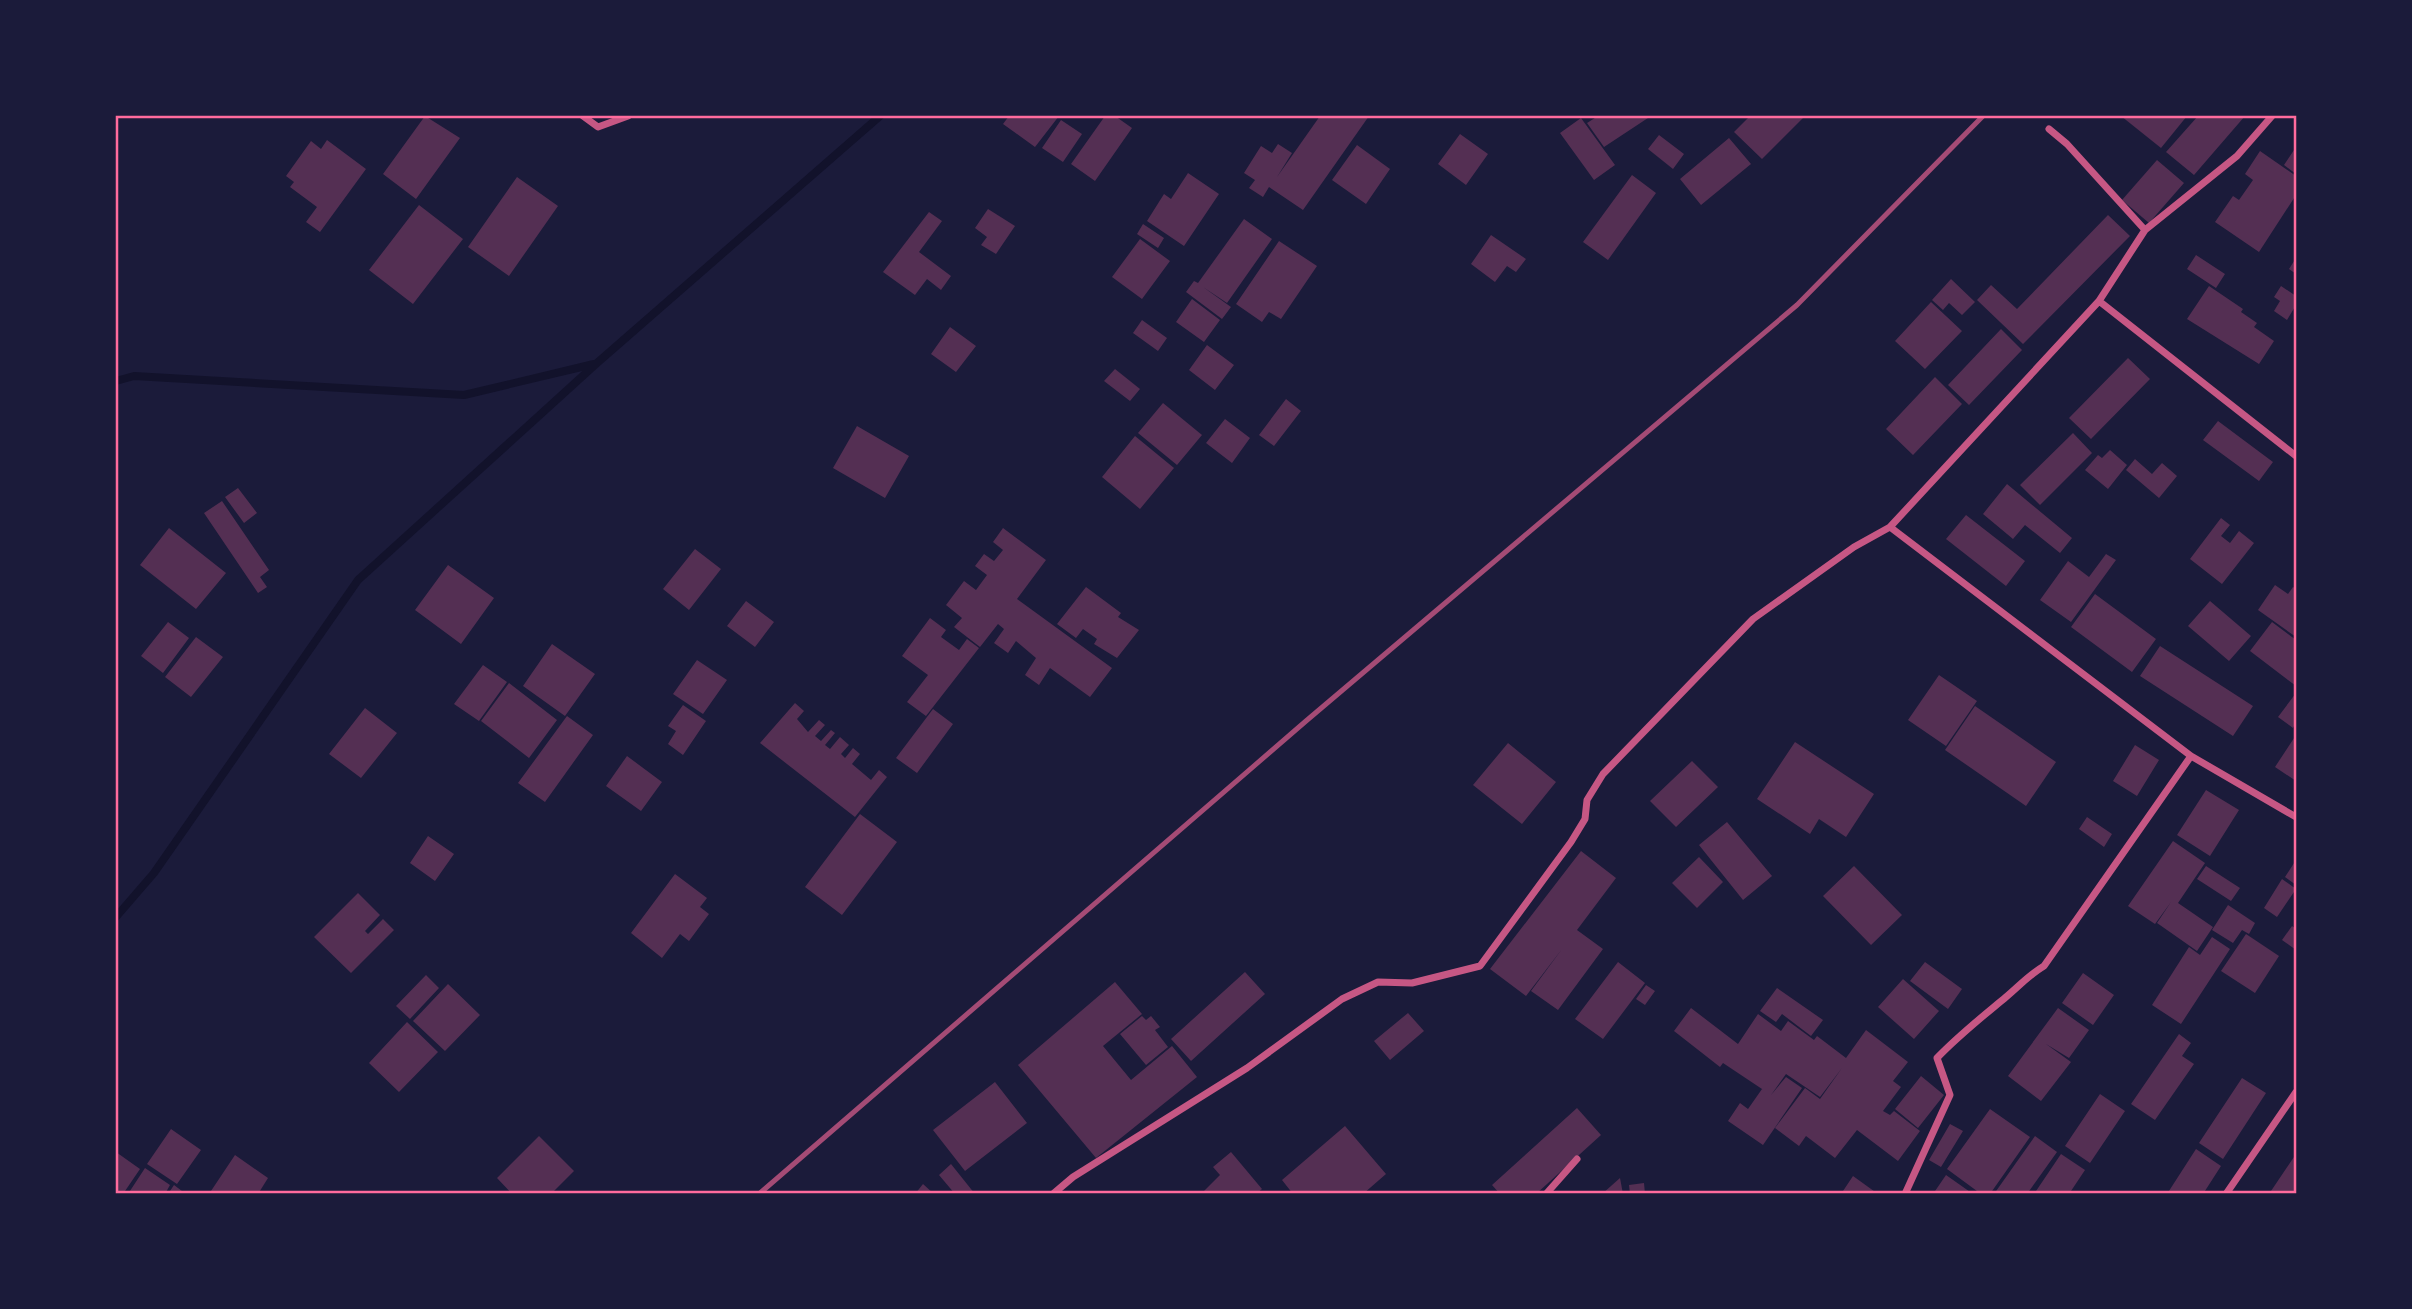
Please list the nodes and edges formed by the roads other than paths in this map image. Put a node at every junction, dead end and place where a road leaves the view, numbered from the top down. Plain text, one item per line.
1 (583, 116) edge
2 (628, 116) edge
3 (2272, 116) edge
4 (2049, 129) dead end
5 (2145, 230) junction
6 (2099, 300) junction
7 (2297, 456) edge
8 (1890, 527) junction
9 (2191, 756) junction
10 (2297, 817) edge
11 (2297, 1092) edge
12 (1577, 1159) dead end
13 (1053, 1194) edge
14 (1546, 1194) edge
15 (1905, 1194) edge
16 (2226, 1194) edge

1 - 2 street
3 - 5 street
4 - 5 street
5 - 6 street
6 - 7 street
6 - 8 street
8 - 9 street
8 - 13 street
9 - 10 street
9 - 15 street
11 - 16 street
12 - 14 street

